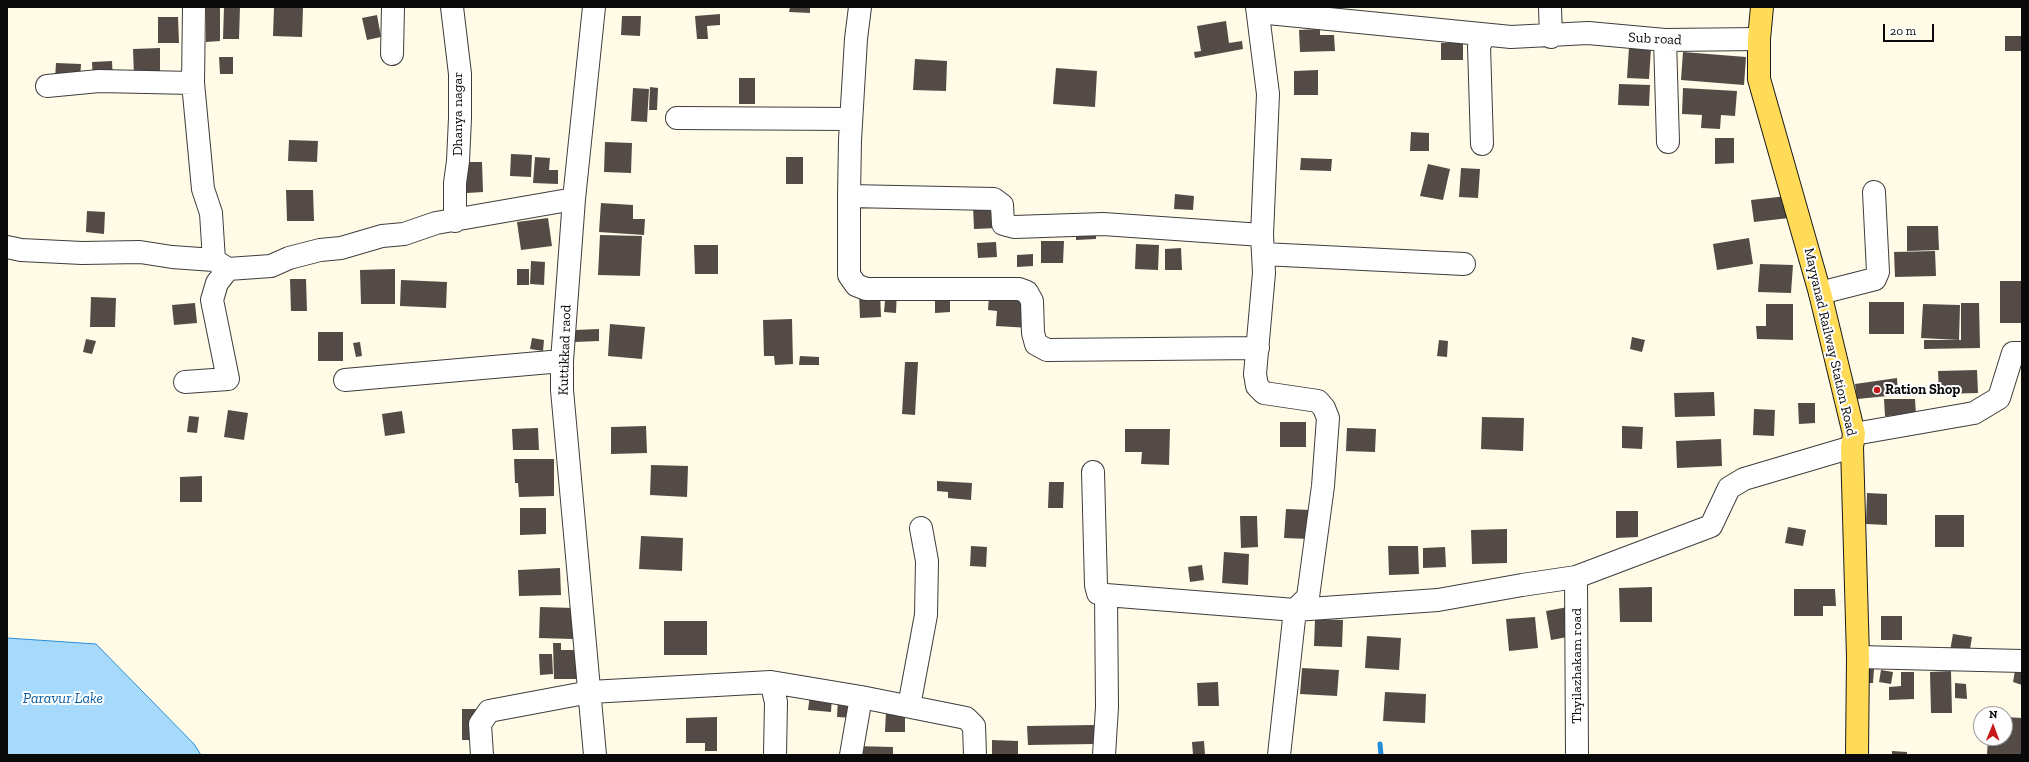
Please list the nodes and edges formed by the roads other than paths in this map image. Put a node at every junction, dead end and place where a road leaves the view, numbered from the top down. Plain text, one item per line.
1 (194, 7) edge
2 (393, 7) edge
3 (452, 7) edge
4 (594, 7) edge
5 (860, 7) edge
6 (1550, 7) edge
7 (1762, 7) edge
8 (1257, 10) edge
9 (1485, 35) junction
10 (1551, 36) junction
11 (1759, 39) junction
12 (1665, 40) junction
13 (392, 54) dead end
14 (192, 83) junction
15 (47, 86) dead end
16 (677, 118) dead end
17 (851, 119) junction
18 (1668, 142) dead end
19 (1482, 144) dead end
20 (1874, 192) dead end
21 (849, 196) junction
22 (574, 200) junction
23 (455, 221) junction
24 (1263, 244) junction
25 (7, 247) edge
26 (221, 264) junction
27 (1464, 264) dead end
28 (1820, 293) junction
29 (1258, 348) junction
30 (2022, 352) edge
31 (562, 361) junction
32 (345, 380) dead end
33 (185, 382) dead end
34 (1853, 441) junction
35 (1093, 472) dead end
36 (922, 528) dead end
37 (1576, 577) junction
38 (1106, 595) junction
39 (1295, 610) junction
40 (1858, 657) junction
41 (2022, 661) edge
42 (771, 682) junction
43 (590, 692) junction
44 (861, 697) junction
45 (909, 706) junction
46 (482, 755) edge
47 (595, 755) edge
48 (775, 755) edge
49 (851, 755) edge
50 (975, 755) edge
51 (1104, 755) edge
52 (1280, 755) edge
53 (1577, 755) edge
54 (1857, 755) edge

1 - 14 street
2 - 13 street
3 - 23 street, Dhanya nagar
4 - 22 street, Kuttikkad raod
5 - 17 street
6 - 10 street
7 - 11 main road, Mayyanad Railway Station Road
8 - 9 street, Sub road
8 - 24 street
9 - 10 street, Sub road
9 - 19 street
10 - 12 street, Sub road
11 - 12 street, Sub road
11 - 28 main road, Mayyanad Railway Station Road
12 - 18 street
14 - 15 street
14 - 26 street
16 - 17 street
17 - 21 street
20 - 28 street
21 - 24 street
21 - 29 street
22 - 23 street
22 - 31 street, Kuttikkad raod
23 - 26 street
24 - 27 street
24 - 29 street
25 - 26 street
26 - 33 street
28 - 34 main road, Mayyanad Railway Station Road
29 - 39 street
30 - 34 street
31 - 32 street
31 - 43 street, Kuttikkad raod
34 - 37 street
34 - 40 main road, Mayyanad Railway Station Road
35 - 38 street
36 - 45 street
37 - 39 street
37 - 53 street, Thyilazhakam road
38 - 39 street
38 - 51 street
39 - 52 street
40 - 41 street
40 - 54 main road, Mayyanad Railway Station Road
42 - 43 street
42 - 44 street
42 - 48 street
43 - 46 street
43 - 47 street, Kuttikkad raod
44 - 45 street
44 - 49 street
45 - 50 street

